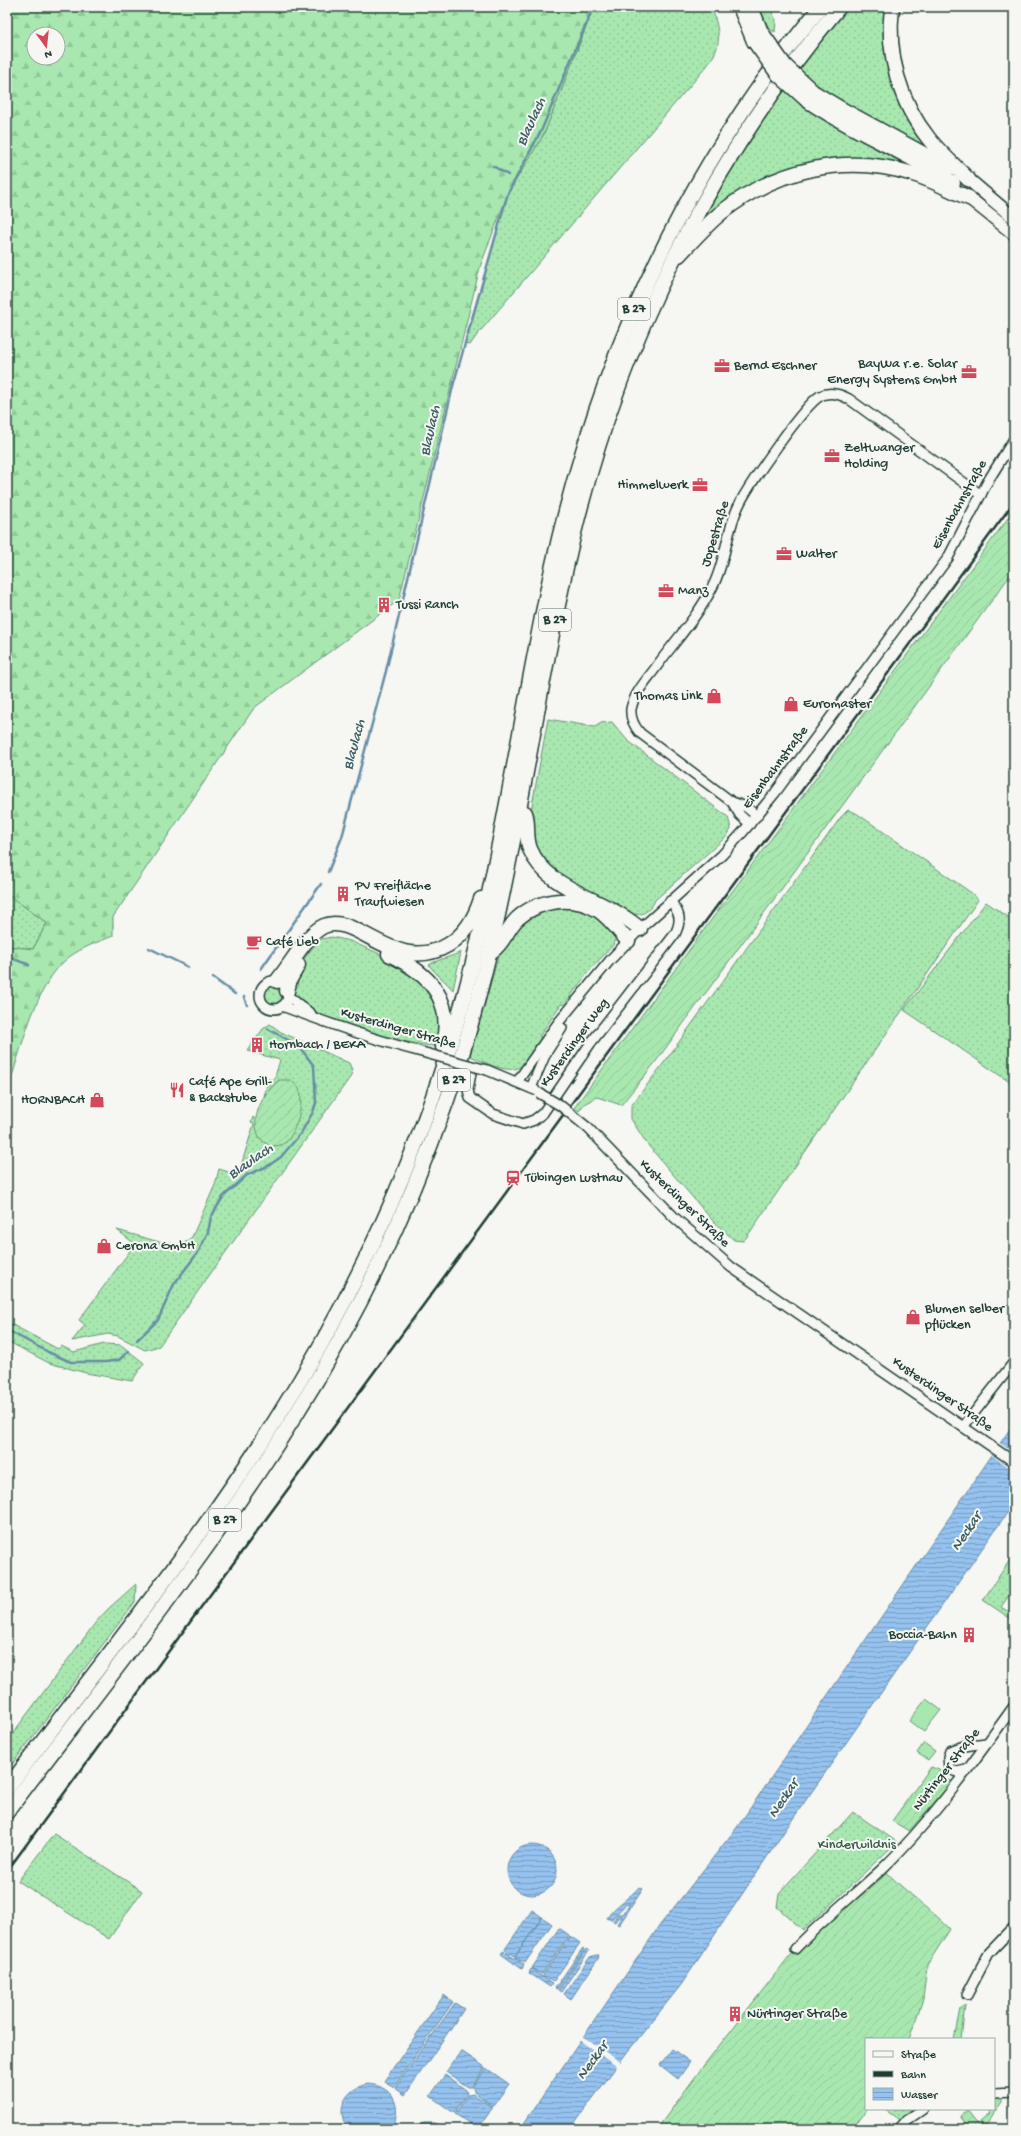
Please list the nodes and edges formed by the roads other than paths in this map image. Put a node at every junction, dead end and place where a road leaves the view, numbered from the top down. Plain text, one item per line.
1 (740, 7) edge
2 (751, 7) edge
3 (821, 7) edge
4 (838, 7) edge
5 (892, 7) edge
6 (758, 36) junction
7 (810, 96) junction
8 (968, 179) junction
9 (969, 198) junction
10 (1014, 218) edge
11 (1014, 234) edge
12 (668, 267) junction
13 (1014, 439) edge
14 (981, 495) junction
15 (732, 802) junction
16 (522, 803) junction
17 (757, 816) junction
18 (750, 824) junction
19 (499, 850) junction
20 (670, 901) junction
21 (640, 929) junction
22 (628, 941) junction
23 (490, 953) junction
24 (284, 989) junction
25 (574, 1003) junction
26 (282, 1006) junction
27 (313, 1016) junction
28 (471, 1073) dead end
29 (440, 1077) junction
30 (517, 1082) junction
31 (530, 1088) junction
32 (1014, 1362) edge
33 (963, 1427) junction
34 (1014, 1462) edge
35 (1014, 1706) edge
36 (986, 1743) junction
37 (966, 1770) junction
38 (7, 1789) edge
39 (7, 1812) edge
40 (1014, 1927) edge
41 (795, 1949) dead end
42 (966, 1995) dead end
43 (1014, 2092) edge
44 (995, 2093) edge
45 (922, 2110) edge
46 (899, 2129) edge

1 - 6 highway
2 - 6 highway
3 - 19 highway, B 27
4 - 12 highway, B 27
5 - 8 highway
6 - 7 highway, bridge
7 - 8 highway
7 - 9 highway
8 - 10 main road
9 - 11 main road
9 - 12 highway
12 - 16 highway, B 27
13 - 14 street, Eisenbahnstraße
14 - 15 street, Jopestraße
14 - 17 street, Eisenbahnstraße
15 - 17 street, Jopestraße
15 - 18 street, Jopestraße
16 - 21 highway
16 - 23 highway, B 27
17 - 18 street, Eisenbahnstraße
18 - 20 street, Eisenbahnstraße
19 - 24 highway
19 - 29 highway, B 27
20 - 21 street, Eisenbahnstraße
20 - 28 street, Kusterdinger Weg
21 - 22 street, Eisenbahnstraße
22 - 23 highway
22 - 25 street, Eisenbahnstraße
23 - 39 highway, B 27
24 - 26 street
24 - 26 street
24 - 27 street, Kusterdinger Straße
24 - 29 highway
25 - 30 street, Eisenbahnstraße
25 - 31 street, Eisenbahnstraße
26 - 27 street, Kusterdinger Straße
27 - 30 street, Kusterdinger Straße, bridge
29 - 38 highway, B 27
30 - 31 street, Kusterdinger Straße
31 - 33 street, Kusterdinger Straße, bridge
32 - 33 street
33 - 34 street, Kusterdinger Straße
35 - 36 street, Nürtinger Straße
36 - 37 street, Nürtinger Straße
36 - 37 street
37 - 41 street, Nürtinger Straße
40 - 42 street
43 - 44 street
45 - 46 street

